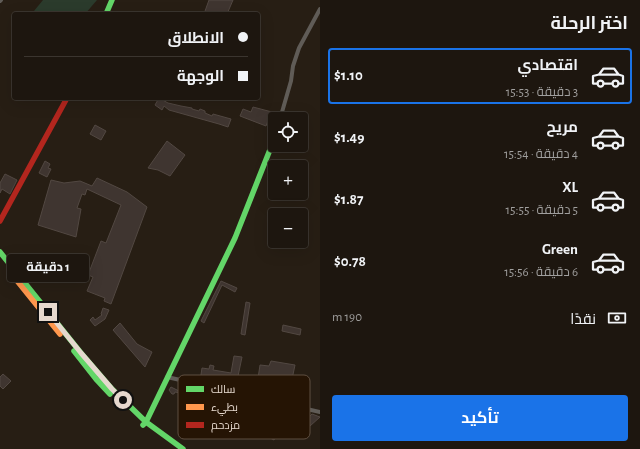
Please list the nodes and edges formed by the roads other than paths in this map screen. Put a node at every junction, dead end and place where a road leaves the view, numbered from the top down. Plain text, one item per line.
1 (112, 0) edge
2 (320, 9) edge
3 (107, 12) edge
4 (66, 100) edge
5 (282, 112) edge
6 (269, 152) edge
7 (0, 221) edge
8 (0, 252) edge
9 (0, 259) edge
10 (167, 377) junction
11 (178, 380) edge
12 (310, 410) edge
13 (320, 412) edge
14 (144, 423) junction
15 (175, 449) edge
16 (183, 449) edge

1 - 3 main road
2 - 5 street
4 - 7 main road
6 - 10 main road
8 - 14 main road
9 - 14 main road
10 - 11 street
10 - 14 main road
12 - 13 street
14 - 15 main road
14 - 16 main road

